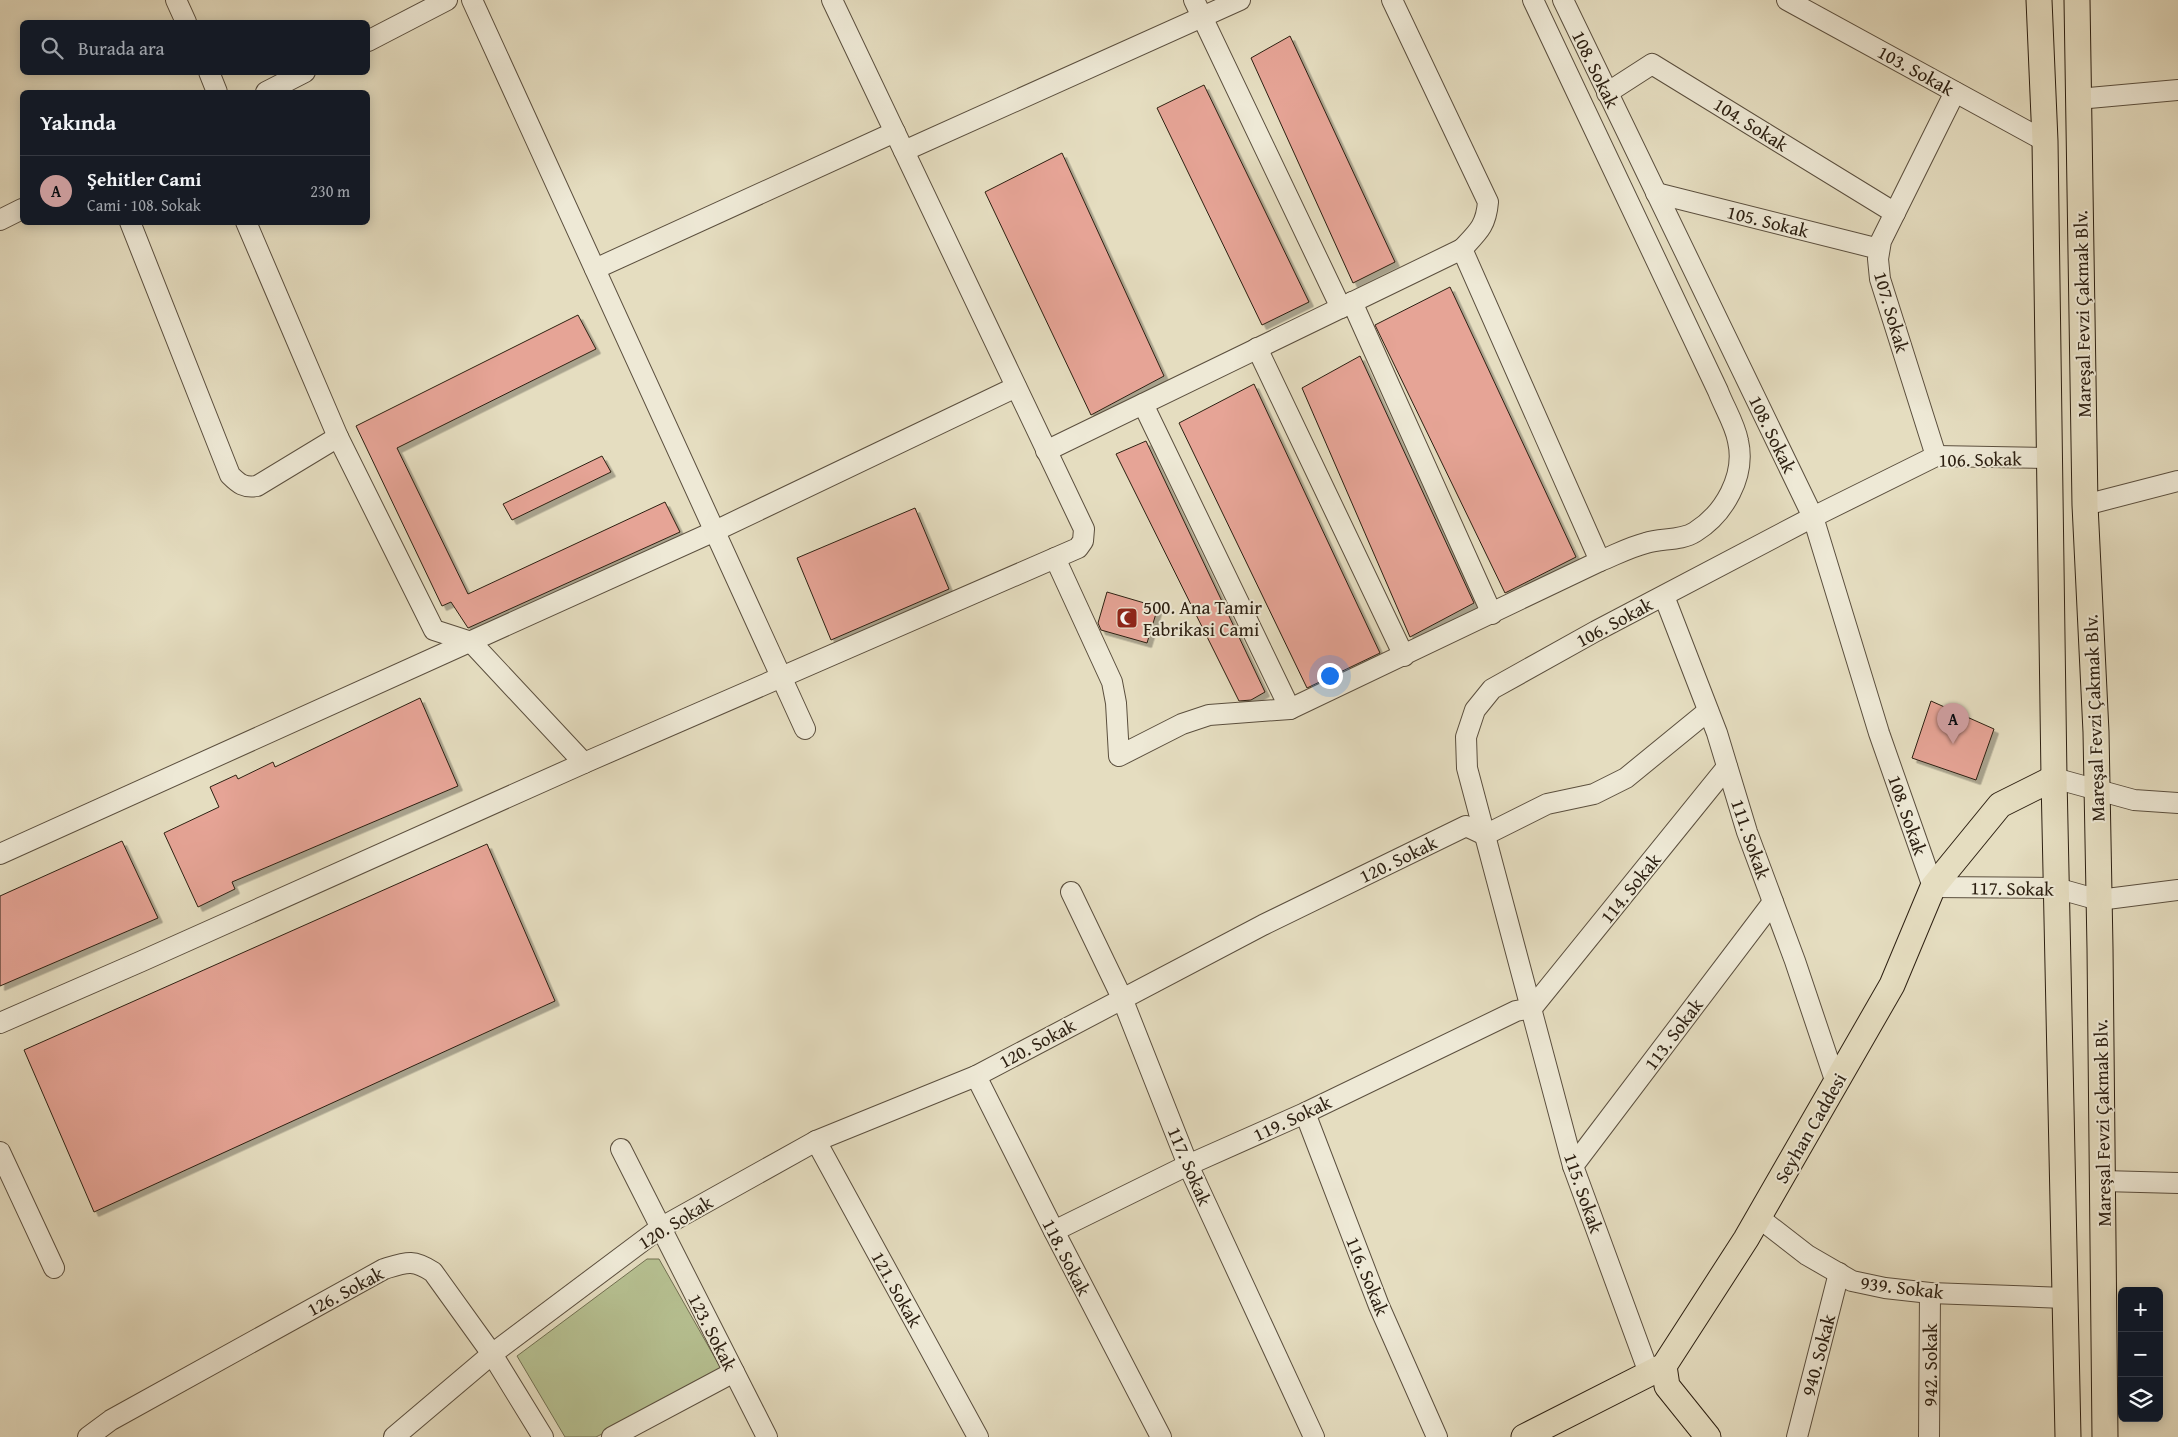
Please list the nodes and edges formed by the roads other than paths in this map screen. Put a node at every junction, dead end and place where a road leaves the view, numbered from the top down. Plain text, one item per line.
1 (176, 0) edge
2 (447, 0) edge
3 (472, 0) edge
4 (832, 0) edge
5 (1240, 0) edge
6 (1392, 0) edge
7 (1533, 0) edge
8 (1562, 0) edge
9 (1787, 0) edge
10 (2039, 0) edge
11 (2076, 0) edge
12 (1199, 9) edge
13 (185, 20) edge
14 (370, 40) edge
15 (209, 75) edge
16 (299, 75) edge
17 (216, 90) edge
18 (270, 90) edge
19 (2178, 90) edge
20 (1955, 92) junction
21 (1607, 93) junction
22 (2078, 99) junction
23 (895, 132) junction
24 (2045, 142) junction
25 (904, 151) junction
26 (1656, 193) junction
27 (20, 210) edge
28 (1895, 213) junction
29 (0, 220) edge
30 (131, 225) edge
31 (247, 225) edge
32 (1462, 249) junction
33 (1879, 249) junction
34 (595, 269) junction
35 (1347, 305) junction
36 (1258, 348) junction
37 (1016, 387) junction
38 (1144, 404) junction
39 (338, 436) junction
40 (1046, 451) junction
41 (1936, 456) junction
42 (2049, 458) junction
43 (2178, 482) edge
44 (2085, 505) junction
45 (1813, 517) junction
46 (715, 531) junction
47 (1055, 558) junction
48 (1600, 561) junction
49 (1664, 596) junction
50 (1492, 614) junction
51 (471, 642) junction
52 (1404, 656) junction
53 (781, 676) junction
54 (1290, 709) junction
55 (1708, 711) junction
56 (805, 729) dead end
57 (584, 764) junction
58 (1727, 767) junction
59 (2054, 778) junction
60 (2097, 791) junction
61 (2178, 802) edge
62 (1485, 835) junction
63 (0, 854) edge
64 (1933, 887) junction
65 (2056, 888) junction
66 (2178, 890) edge
67 (1071, 892) dead end
68 (2099, 900) junction
69 (1773, 902) junction
70 (1122, 998) junction
71 (1532, 1008) junction
72 (0, 1023) edge
73 (976, 1076) junction
74 (1836, 1083) junction
75 (1305, 1113) junction
76 (816, 1142) junction
77 (621, 1149) dead end
78 (0, 1152) edge
79 (1188, 1165) junction
80 (1573, 1166) junction
81 (2103, 1182) junction
82 (2178, 1183) edge
83 (1758, 1216) junction
84 (660, 1228) junction
85 (1054, 1231) junction
86 (54, 1268) dead end
87 (1839, 1273) junction
88 (1930, 1292) junction
89 (2065, 1298) junction
90 (492, 1354) junction
91 (1657, 1370) junction
92 (734, 1372) junction
93 (1154, 1435) edge
94 (1704, 1435) edge
95 (88, 1437) edge
96 (394, 1437) edge
97 (542, 1437) edge
98 (612, 1437) edge
99 (767, 1437) edge
100 (978, 1437) edge
101 (1314, 1437) edge
102 (1437, 1437) edge
103 (1524, 1437) edge
104 (1797, 1437) edge
105 (1929, 1437) edge
106 (2068, 1437) edge
107 (2106, 1437) edge

1 - 13 street
2 - 14 street
3 - 34 street
4 - 23 street
5 - 12 street
6 - 32 street
7 - 48 street
8 - 21 street, 108. Sokak
9 - 20 street, 103. Sokak
10 - 24 main road, Mareşal Fevzi Çakmak Blv.
11 - 22 main road, Mareşal Fevzi Çakmak Blv.
12 - 25 street
12 - 35 street
15 - 17 street
16 - 18 street
19 - 22 street
20 - 24 street, 103. Sokak
20 - 28 street, 107. Sokak
21 - 26 street, 108. Sokak
21 - 28 street, 104. Sokak
22 - 44 main road, Mareşal Fevzi Çakmak Blv.
23 - 25 street
23 - 34 street
24 - 42 main road, Mareşal Fevzi Çakmak Blv.
25 - 37 street
26 - 33 street, 105. Sokak
26 - 45 street, 108. Sokak
27 - 29 street
28 - 33 street, 107. Sokak
30 - 39 street
31 - 39 street
32 - 35 street
32 - 48 street
33 - 41 street, 107. Sokak
34 - 46 street
35 - 36 street
35 - 50 street
36 - 38 street
36 - 52 street
37 - 40 street
37 - 46 street
38 - 40 street
38 - 54 street
39 - 51 street
40 - 47 street
41 - 42 street, 106. Sokak
41 - 45 street, 106. Sokak
42 - 59 main road, Mareşal Fevzi Çakmak Blv.
43 - 44 street
44 - 60 main road, Mareşal Fevzi Çakmak Blv.
45 - 49 street, 106. Sokak
45 - 64 street, 108. Sokak
46 - 51 street
46 - 53 street
47 - 53 street
47 - 54 street
48 - 50 street
49 - 55 street, 111. Sokak
49 - 62 street, 106. Sokak
50 - 52 street
51 - 57 street
51 - 63 street
52 - 54 street
53 - 56 street
53 - 57 street
55 - 58 street, 111. Sokak
55 - 62 street
57 - 72 street
58 - 69 street, 111. Sokak
58 - 71 street, 114. Sokak
59 - 60 street
59 - 64 main road, Seyhan Caddesi
59 - 65 main road, Mareşal Fevzi Çakmak Blv.
60 - 61 street
60 - 68 main road, Mareşal Fevzi Çakmak Blv.
62 - 70 street, 120. Sokak
62 - 71 street, 106. Sokak
64 - 65 street, 117. Sokak
64 - 74 main road, Seyhan Caddesi
65 - 68 street, 117. Sokak
65 - 89 main road, Mareşal Fevzi Çakmak Blv.
66 - 68 street, 117. Sokak
67 - 70 street, 117. Sokak
68 - 81 main road, Mareşal Fevzi Çakmak Blv.
69 - 74 street, 111. Sokak
69 - 80 street, 113. Sokak
70 - 73 street, 120. Sokak
70 - 79 street, 117. Sokak
71 - 75 street, 119. Sokak
71 - 80 street, 115. Sokak
73 - 76 street, 120. Sokak
73 - 85 street, 118. Sokak
74 - 83 main road, Seyhan Caddesi
75 - 79 street, 119. Sokak
75 - 102 street, 116. Sokak
76 - 84 street, 120. Sokak
76 - 100 street, 121. Sokak
77 - 84 street, 123. Sokak
78 - 86 street
79 - 85 street, 119. Sokak
79 - 101 street, 117. Sokak
80 - 91 street, 115. Sokak
81 - 82 street
81 - 107 main road, Mareşal Fevzi Çakmak Blv.
83 - 87 street, 939. Sokak
83 - 91 main road, Seyhan Caddesi
84 - 90 street, 120. Sokak
84 - 92 street, 123. Sokak
85 - 93 street, 118. Sokak
87 - 88 street, 939. Sokak
87 - 104 street, 940. Sokak
88 - 89 street, 939. Sokak
88 - 105 street, 942. Sokak
89 - 106 main road, Mareşal Fevzi Çakmak Blv.
90 - 95 street, 126. Sokak
90 - 96 street, 120. Sokak
90 - 97 street, 126. Sokak
91 - 94 main road
91 - 103 main road
92 - 98 street
92 - 99 street, 123. Sokak

